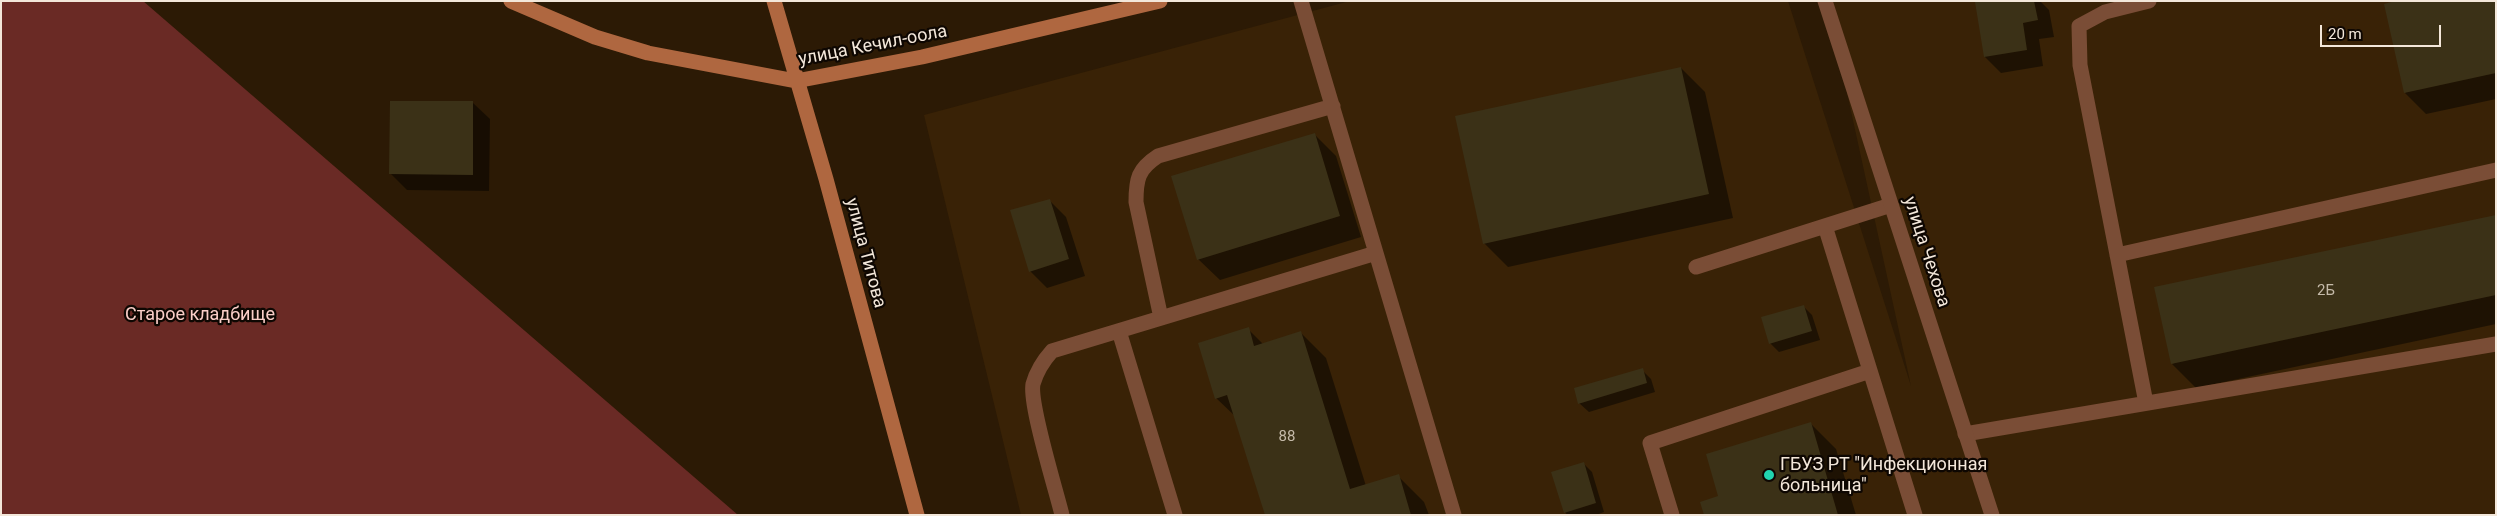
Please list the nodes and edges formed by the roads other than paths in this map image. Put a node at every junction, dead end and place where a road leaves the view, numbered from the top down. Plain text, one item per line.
1 (511, 1) edge
2 (774, 1) edge
3 (1160, 1) edge
4 (1302, 1) edge
5 (1825, 1) edge
6 (2149, 1) edge
7 (1108, 7) edge
8 (796, 81) junction
9 (1333, 106) junction
10 (2496, 170) edge
11 (1891, 205) junction
12 (1826, 226) junction
13 (1376, 254) junction
14 (2117, 255) junction
15 (1696, 267) dead end
16 (1161, 318) junction
17 (1119, 331) junction
18 (2496, 344) edge
19 (1870, 371) junction
20 (2146, 404) junction
21 (1965, 434) junction
22 (917, 515) edge
23 (1062, 515) edge
24 (1175, 515) edge
25 (1454, 515) edge
26 (1672, 515) edge
27 (1915, 515) edge
28 (1992, 515) edge

1 - 8 street, улица Кечил-оола
2 - 8 street, улица Титова
3 - 7 street, улица Кечил-оола
4 - 9 street
5 - 11 street, улица Чехова
6 - 14 street
7 - 8 street, улица Кечил-оола
8 - 22 street, улица Титова
9 - 13 street
9 - 16 street
10 - 14 street
11 - 12 street
11 - 21 street, улица Чехова
12 - 15 street
12 - 19 street
13 - 16 street
13 - 25 street
14 - 20 street
16 - 17 street
17 - 23 street
17 - 24 street
18 - 20 street
19 - 26 street
19 - 27 street
20 - 21 street
21 - 28 street, улица Чехова

